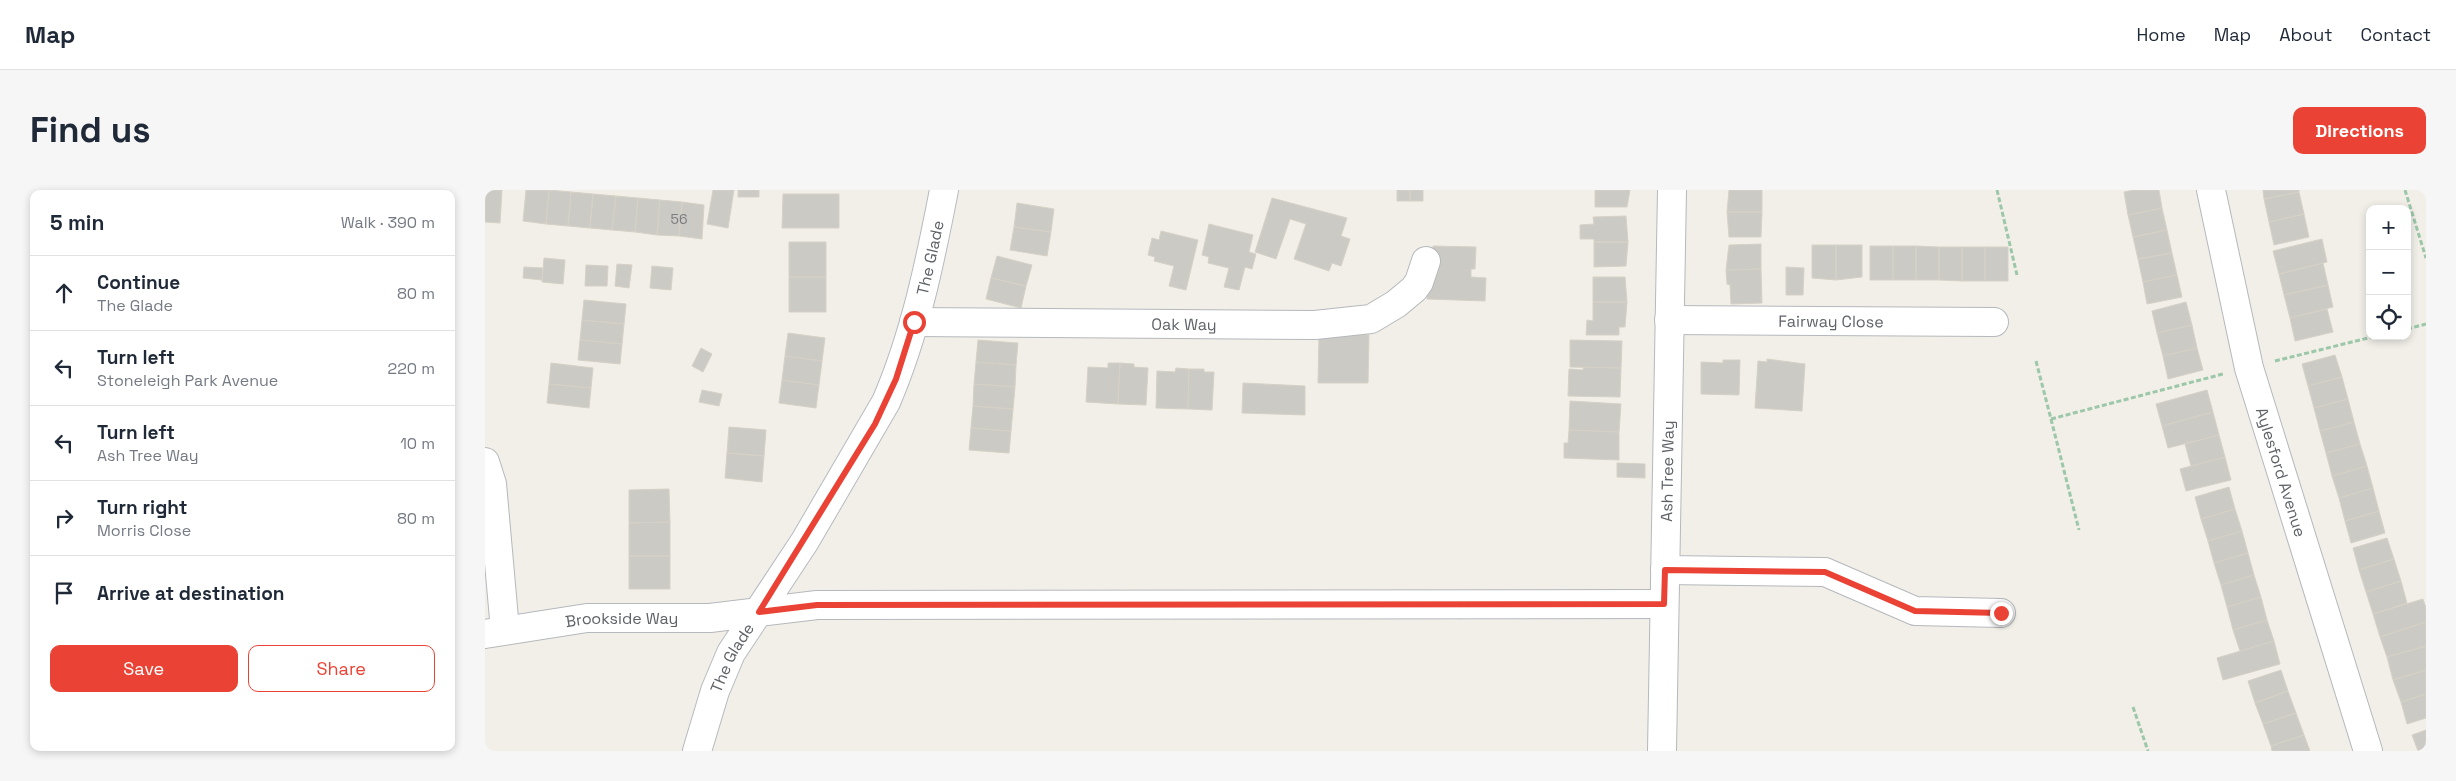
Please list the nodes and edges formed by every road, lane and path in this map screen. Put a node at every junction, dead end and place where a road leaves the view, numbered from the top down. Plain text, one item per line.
1 (944, 190) edge
2 (1672, 190) edge
3 (1997, 190) edge
4 (2211, 190) edge
5 (2405, 190) edge
6 (2426, 258) edge
7 (1426, 261) dead end
8 (2017, 275) dead end
9 (1669, 320) junction
10 (914, 322) junction
11 (1993, 322) dead end
12 (2426, 324) edge
13 (2411, 328) edge
14 (2366, 339) edge
15 (2036, 361) dead end
16 (2249, 368) junction
17 (2051, 419) junction
18 (485, 462) edge
19 (2079, 530) dead end
20 (1665, 570) junction
21 (1664, 604) junction
22 (759, 612) junction
23 (2001, 613) dead end
24 (495, 632) edge
25 (2133, 707) dead end
26 (697, 751) edge
27 (1662, 751) edge
28 (2149, 751) edge
29 (2368, 751) edge

1 - 10 street, The Glade
2 - 9 street, Ash Tree Way
3 - 8 path
4 - 16 street, Aylesford Avenue
5 - 6 path
7 - 10 street, Oak Way
9 - 11 street, Fairway Close
9 - 20 street, Ash Tree Way
10 - 22 street, The Glade
12 - 13 path
14 - 16 path
15 - 17 path
16 - 17 path
16 - 29 street, Aylesford Avenue
17 - 19 path
18 - 24 street
20 - 21 street, Ash Tree Way
20 - 23 street
21 - 22 street, Brookside Way
21 - 27 street, Ash Tree Way
22 - 24 street, Brookside Way
22 - 26 street, The Glade
25 - 28 path

